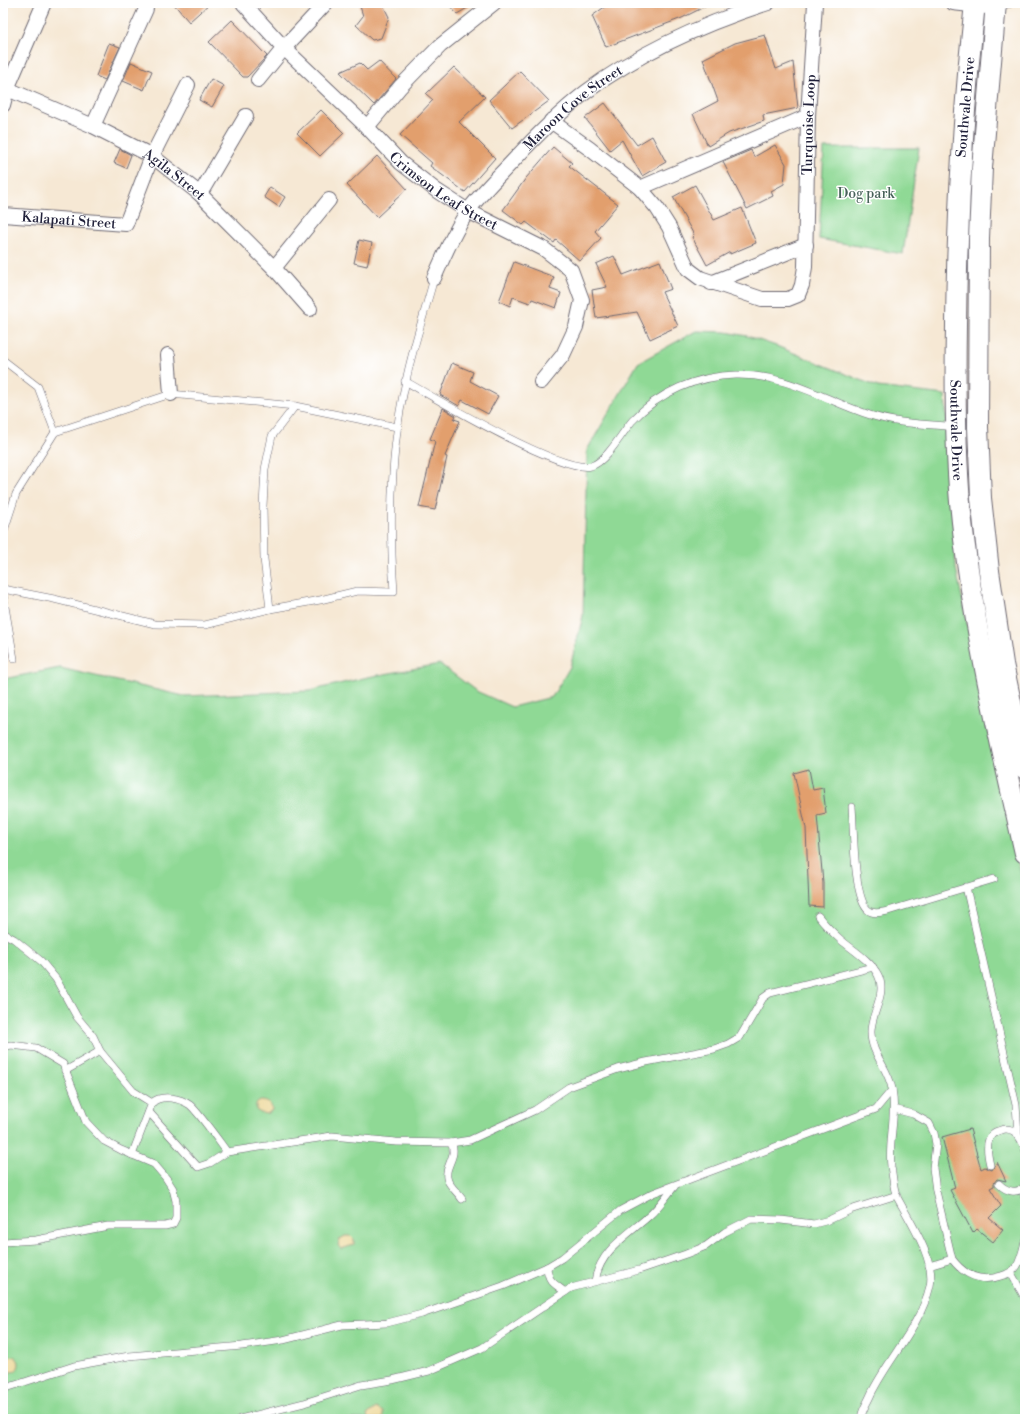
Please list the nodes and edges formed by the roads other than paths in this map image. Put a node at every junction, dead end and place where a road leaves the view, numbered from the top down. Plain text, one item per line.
1 (44, 3) edge
2 (243, 3) edge
3 (326, 3) edge
4 (494, 3) edge
5 (768, 3) edge
6 (815, 3) edge
7 (954, 3) edge
8 (975, 4) edge
9 (1001, 4) edge
10 (146, 9) dead end
11 (284, 48) junction
12 (258, 80) dead end
13 (188, 85) dead end
14 (5, 88) edge
15 (3, 105) edge
16 (246, 116) dead end
17 (808, 116) junction
18 (551, 121) junction
19 (93, 126) junction
20 (366, 127) junction
21 (152, 156) junction
22 (640, 188) junction
23 (200, 194) junction
24 (329, 200) dead end
25 (468, 211) junction
26 (3, 215) edge
27 (806, 245) junction
28 (274, 268) junction
29 (434, 278) joint
30 (711, 283) junction
31 (310, 309) dead end
32 (168, 355) dead end
33 (3, 360) edge
34 (406, 381) junction
35 (541, 382) dead end
36 (171, 394) junction
37 (295, 406) junction
38 (397, 427) junction
39 (957, 428) junction
40 (55, 432) junction
41 (3, 550) edge
42 (3, 589) edge
43 (3, 599) edge
44 (270, 609) junction
45 (14, 659) dead end
46 (1017, 761) edge
47 (852, 807) dead end
48 (1025, 853) edge
49 (994, 879) dead end
50 (966, 887) junction
51 (818, 916) dead end
52 (3, 933) edge
53 (873, 967) junction
54 (3, 1047) edge
55 (100, 1051) junction
56 (65, 1071) junction
57 (892, 1090) junction
58 (152, 1103) junction
59 (894, 1109) junction
60 (149, 1112) junction
61 (1018, 1134) junction
62 (451, 1143) junction
63 (1025, 1149) edge
64 (227, 1152) junction
65 (132, 1155) junction
66 (990, 1165) dead end
67 (999, 1184) dead end
68 (675, 1185) junction
69 (1024, 1187) edge
70 (897, 1195) junction
71 (462, 1199) dead end
72 (1025, 1200) edge
73 (3, 1242) edge
74 (1025, 1242) edge
75 (952, 1259) junction
76 (929, 1266) junction
77 (547, 1267) junction
78 (1011, 1272) junction
79 (594, 1281) junction
80 (565, 1292) junction
81 (1025, 1298) edge
82 (3, 1389) edge
83 (240, 1419) edge
84 (861, 1419) edge

1 - 14 street
2 - 11 street, Crimson Leaf Street
3 - 11 street
4 - 20 street
5 - 18 street, Maroon Cove Street
6 - 17 street, Turquoise Loop
7 - 8 street
8 - 9 street
8 - 39 street, Southvale Drive
9 - 46 street, Southvale Drive
10 - 19 street
11 - 12 street
11 - 20 street, Crimson Leaf Street
13 - 21 street, Kalapati Street
14 - 15 street
14 - 19 street, Agila Street
16 - 23 street
17 - 22 street
17 - 27 street, Turquoise Loop
18 - 22 street, Turquoise Loop
18 - 25 street, Maroon Cove Street
19 - 21 street, Agila Street
20 - 25 street, Crimson Leaf Street
21 - 23 street, Agila Street
21 - 26 street, Kalapati Street
22 - 30 street, Turquoise Loop
23 - 28 street, Agila Street
24 - 28 street
25 - 29 street, Maroon Cove Street
25 - 35 street, Crimson Leaf Street
27 - 30 street
27 - 30 street, Turquoise Loop
28 - 31 street, Agila Street
29 - 34 lane
32 - 36 street
33 - 40 lane
34 - 38 lane
34 - 39 lane
36 - 37 lane
36 - 40 lane
37 - 38 lane
37 - 44 lane
38 - 44 lane
39 - 46 street, Southvale Drive
40 - 41 lane
42 - 44 lane
43 - 45 lane
46 - 48 street, Southvale Drive
47 - 50 lane
49 - 50 lane
50 - 61 lane
51 - 53 lane
52 - 55 lane
53 - 57 lane
53 - 62 lane
54 - 56 lane
55 - 56 lane
55 - 58 lane
56 - 65 lane
57 - 59 lane
57 - 68 lane
58 - 60 lane
58 - 64 lane
59 - 70 lane
59 - 75 lane
60 - 64 lane
60 - 65 lane
61 - 63 lane
61 - 66 lane
62 - 64 lane
62 - 71 lane
65 - 73 lane
67 - 69 lane
68 - 77 lane
68 - 79 lane
69 - 72 lane
70 - 76 lane
70 - 79 lane
74 - 78 lane
75 - 76 lane
75 - 78 lane
76 - 84 lane
77 - 80 lane
77 - 82 lane
78 - 81 lane
79 - 80 lane
80 - 83 lane

